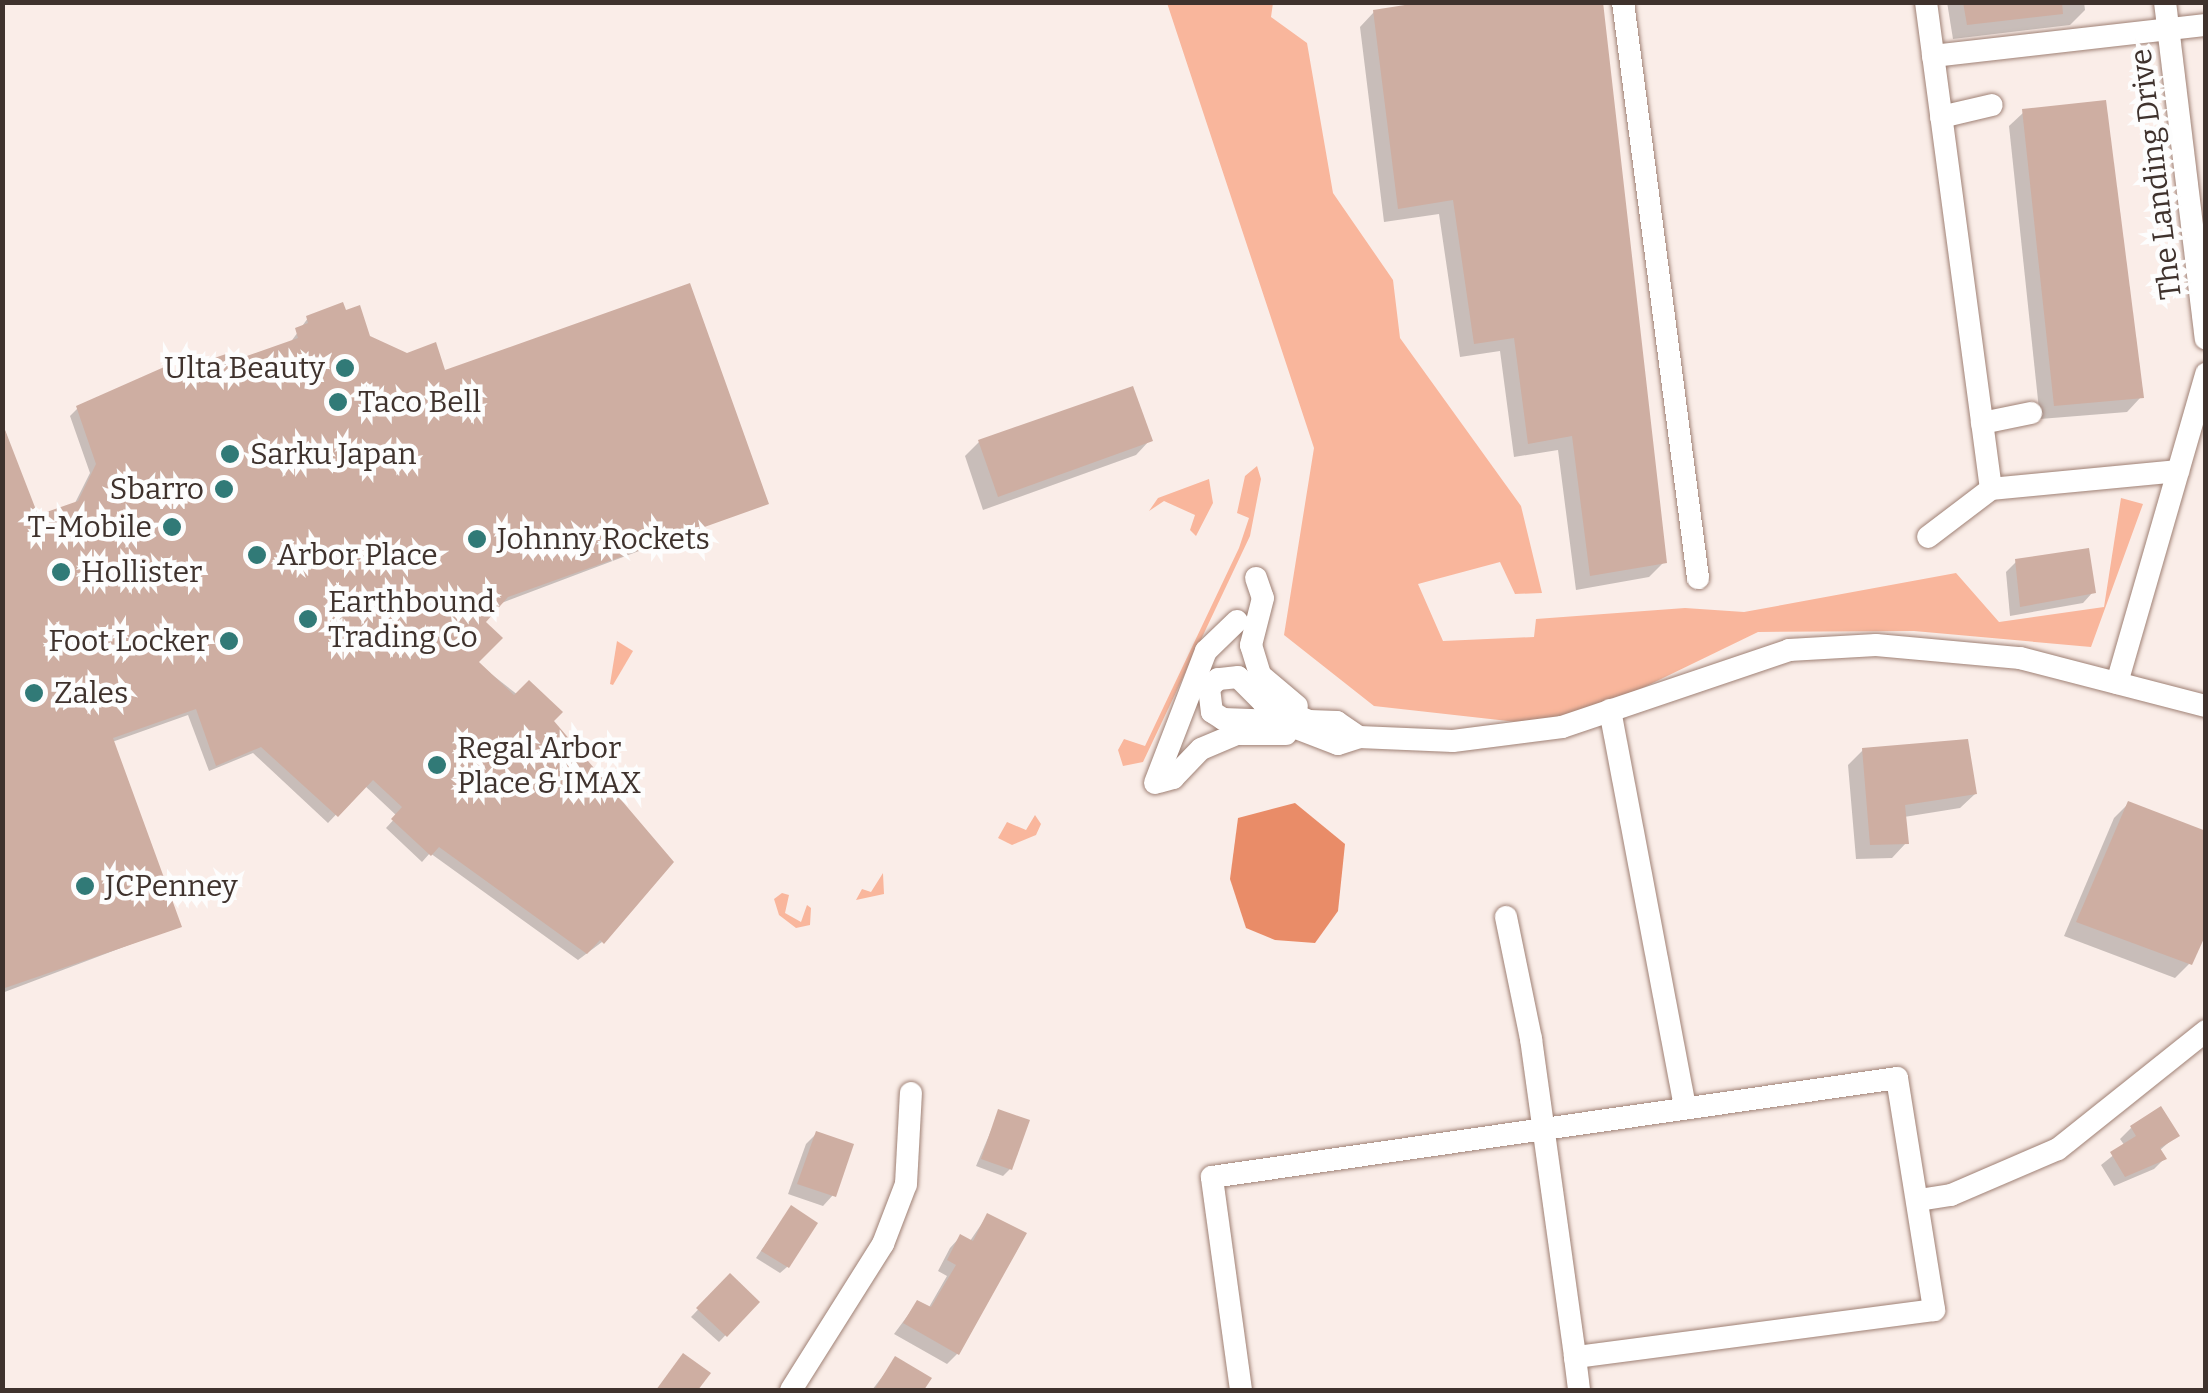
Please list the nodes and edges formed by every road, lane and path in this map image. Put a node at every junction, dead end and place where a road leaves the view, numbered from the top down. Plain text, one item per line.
1 (1623, 2) edge
2 (1926, 2) edge
3 (2165, 2) edge
4 (2206, 24) edge
5 (2168, 30) junction
6 (1933, 56) junction
7 (1992, 105) dead end
8 (1941, 117) junction
9 (2206, 339) edge
10 (2206, 374) edge
11 (2032, 413) dead end
12 (1982, 423) junction
13 (2178, 471) junction
14 (1991, 488) junction
15 (1928, 537) dead end
16 (1698, 578) dead end
17 (1237, 621) junction
18 (1206, 651) junction
19 (2117, 683) junction
20 (1230, 698) junction
21 (2206, 706) edge
22 (1610, 710) junction
23 (1179, 713) junction
24 (1337, 722) junction
25 (1306, 736) junction
26 (1359, 737) junction
27 (1173, 752) junction
28 (1506, 917) dead end
29 (2204, 1032) edge
30 (910, 1093) dead end
31 (1685, 1108) junction
32 (1543, 1129) junction
33 (1919, 1200) junction
34 (1576, 1357) junction
35 (791, 1390) edge
36 (1241, 1390) edge
37 (1579, 1390) edge

1 - 16 street
2 - 6 street
3 - 5 street, The Landing Drive
4 - 5 street
5 - 6 street
5 - 9 street, The Landing Drive
6 - 8 street
7 - 8 street
8 - 12 street
10 - 13 street
11 - 12 street
12 - 14 street
13 - 14 street
13 - 19 street
14 - 15 street
17 - 18 street
17 - 20 street
17 - 24 street
18 - 20 street
18 - 23 street
19 - 21 street
19 - 22 street
20 - 23 street
20 - 24 street
20 - 25 street
20 - 27 street
22 - 26 street
22 - 31 street
23 - 27 street
24 - 26 street
25 - 26 street
25 - 27 street
28 - 32 street
29 - 33 street
30 - 35 street
31 - 32 street
31 - 33 street
32 - 34 street
32 - 36 street
33 - 34 street
34 - 37 street

